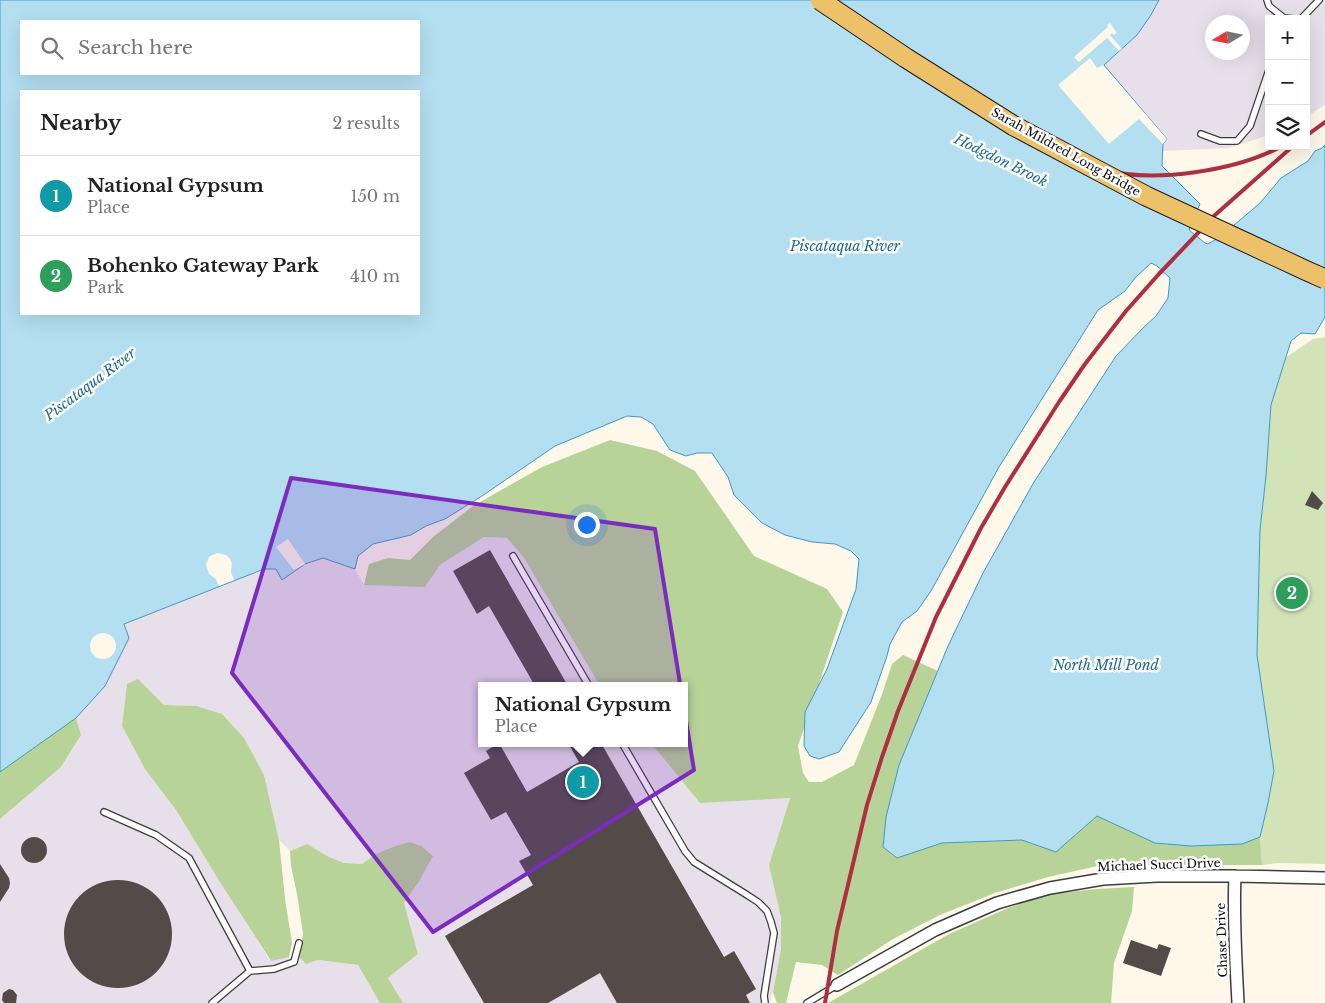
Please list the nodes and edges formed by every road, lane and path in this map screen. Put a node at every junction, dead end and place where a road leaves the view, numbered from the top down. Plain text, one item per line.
1 (820, 0) edge
2 (1267, 0) edge
3 (1319, 0) edge
4 (1279, 15) edge
5 (1305, 15) edge
6 (1265, 82) edge
7 (1201, 134) dead end
8 (1325, 279) edge
9 (512, 556) dead end
10 (587, 682) edge
11 (624, 747) edge
12 (104, 812) dead end
13 (1235, 876) junction
14 (1325, 878) edge
15 (299, 943) dead end
16 (250, 971) junction
17 (837, 985) joint
18 (212, 1003) edge
19 (765, 1003) edge
20 (806, 1003) edge
21 (1238, 1003) edge

1 - 8 main road, Sarah Mildred Long Bridge, bridge
2 - 4 lane
3 - 5 lane
6 - 7 lane
9 - 10 lane
11 - 19 lane
12 - 16 lane
13 - 14 street, Michael Succi Drive
13 - 17 street, Michael Succi Drive
13 - 21 street, Chase Drive
15 - 16 lane
16 - 18 lane
17 - 20 lane

